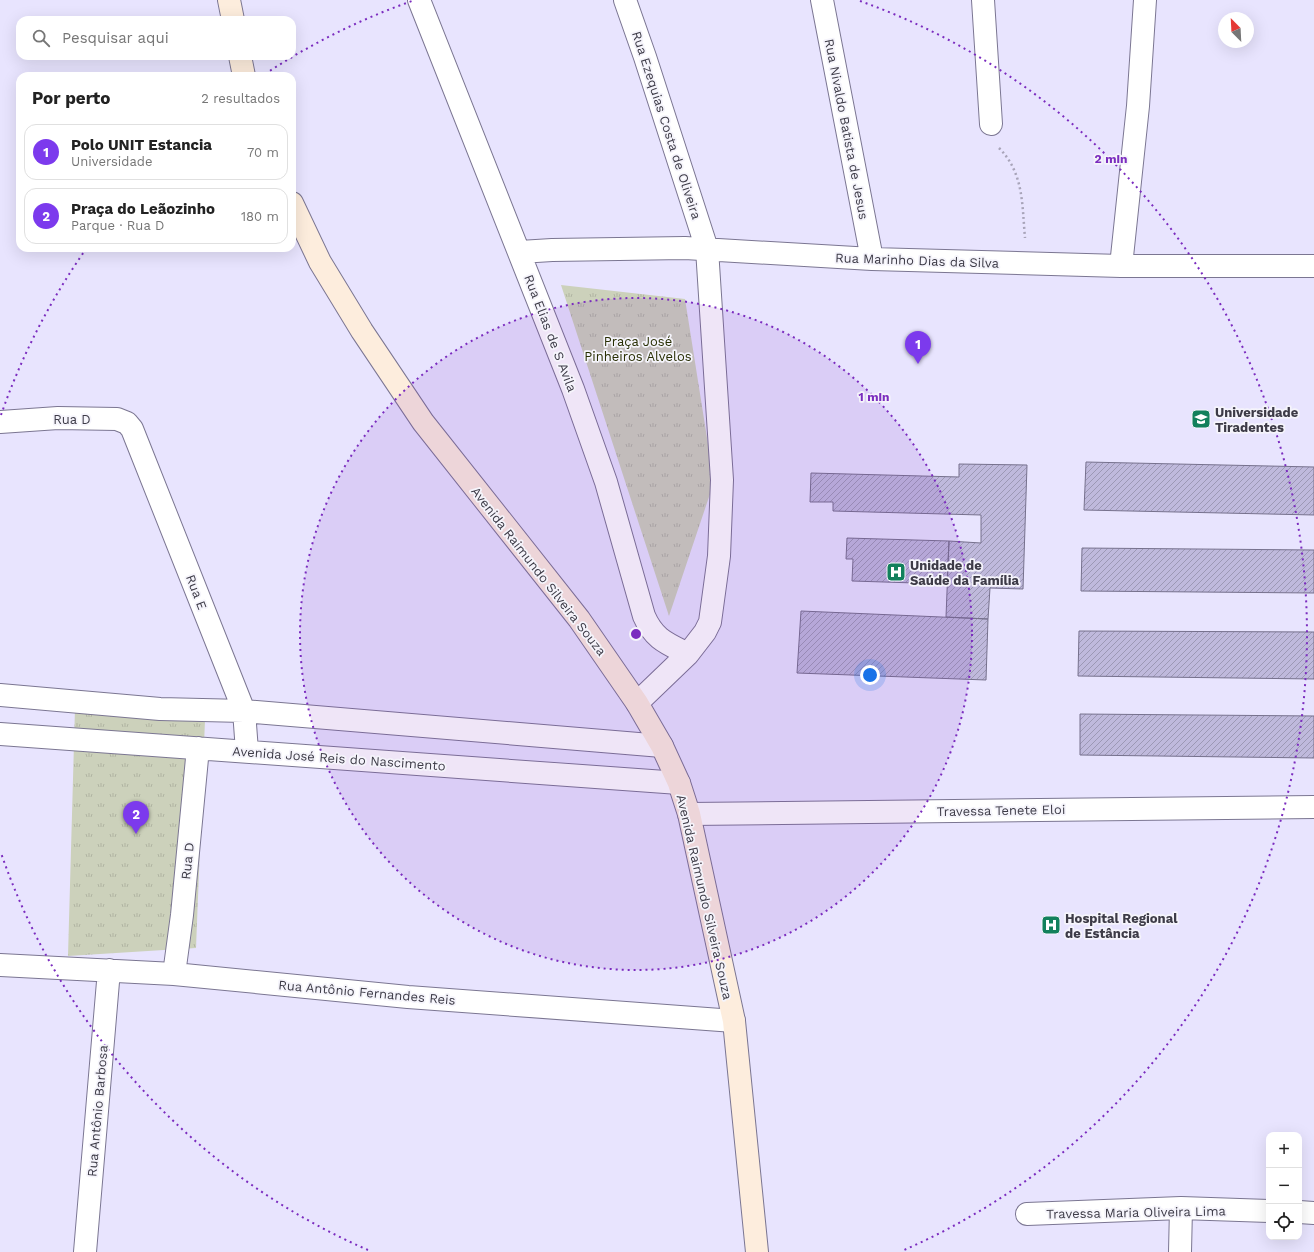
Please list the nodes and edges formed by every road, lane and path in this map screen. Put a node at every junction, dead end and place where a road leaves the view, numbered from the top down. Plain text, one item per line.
1 (229, 0) edge
2 (419, 0) edge
3 (625, 0) edge
4 (822, 0) edge
5 (983, 0) edge
6 (1145, 0) edge
7 (232, 16) edge
8 (241, 60) edge
9 (243, 72) edge
10 (991, 124) joint
11 (296, 211) edge
12 (707, 249) junction
13 (520, 252) junction
14 (872, 259) junction
15 (1028, 263) junction
16 (1121, 266) junction
17 (1314, 266) edge
18 (0, 422) edge
19 (136, 436) joint
20 (688, 654) junction
21 (0, 695) edge
22 (637, 703) junction
23 (244, 711) junction
24 (0, 734) edge
25 (662, 746) junction
26 (198, 748) junction
27 (247, 751) junction
28 (679, 784) junction
29 (1314, 807) edge
30 (688, 814) junction
31 (0, 965) edge
32 (109, 970) junction
33 (174, 974) junction
34 (734, 1021) junction
35 (1181, 1208) junction
36 (1266, 1211) edge
37 (1302, 1212) edge
38 (1314, 1213) edge
39 (1027, 1214) dead end
40 (85, 1252) edge
41 (757, 1252) edge
42 (1180, 1252) edge

1 - 7 street
2 - 13 street, Rua Elias de S Avila
3 - 12 street, Rua Ezequias Costa de Oliveira
4 - 14 street, Rua Nivaldo Batista de Jesus
5 - 10 street
6 - 16 street
8 - 9 street
10 - 15 path
11 - 22 street, Avenida Raimundo Silveira Souza
12 - 13 street, Rua Marinho Dias da Silva
12 - 14 street, Rua Marinho Dias da Silva
12 - 20 street, Rua Ezequias Costa de Oliveira
13 - 20 street, Rua Elias de S Avila
14 - 15 street, Rua Marinho Dias da Silva
15 - 16 street, Rua Marinho Dias da Silva
16 - 17 street, Rua Marinho Dias da Silva
18 - 19 street, Rua D
19 - 23 street, Rua E
20 - 22 street, Rua Ezequias Costa de Oliveira
21 - 23 street
22 - 25 street, Avenida Raimundo Silveira Souza
23 - 25 street
23 - 27 street, Rua E
24 - 26 street, Avenida José Reis do Nascimento
25 - 28 street, Avenida Raimundo Silveira Souza
26 - 27 street, Avenida José Reis do Nascimento
26 - 33 street, Rua D
27 - 28 street, Avenida José Reis do Nascimento
28 - 30 street, Avenida Raimundo Silveira Souza
29 - 30 street, Travessa Tenete Eloi
30 - 34 street, Avenida Raimundo Silveira Souza
31 - 32 street, Rua Antônio Fernandes Reis
32 - 33 street, Rua Antônio Fernandes Reis
32 - 40 street, Rua Antônio Barbosa
33 - 34 street, Rua Antônio Fernandes Reis
34 - 41 street, Avenida Raimundo Silveira Souza
35 - 36 street, Travessa Maria Oliveira Lima
35 - 39 street, Travessa Maria Oliveira Lima
35 - 42 street
37 - 38 street

